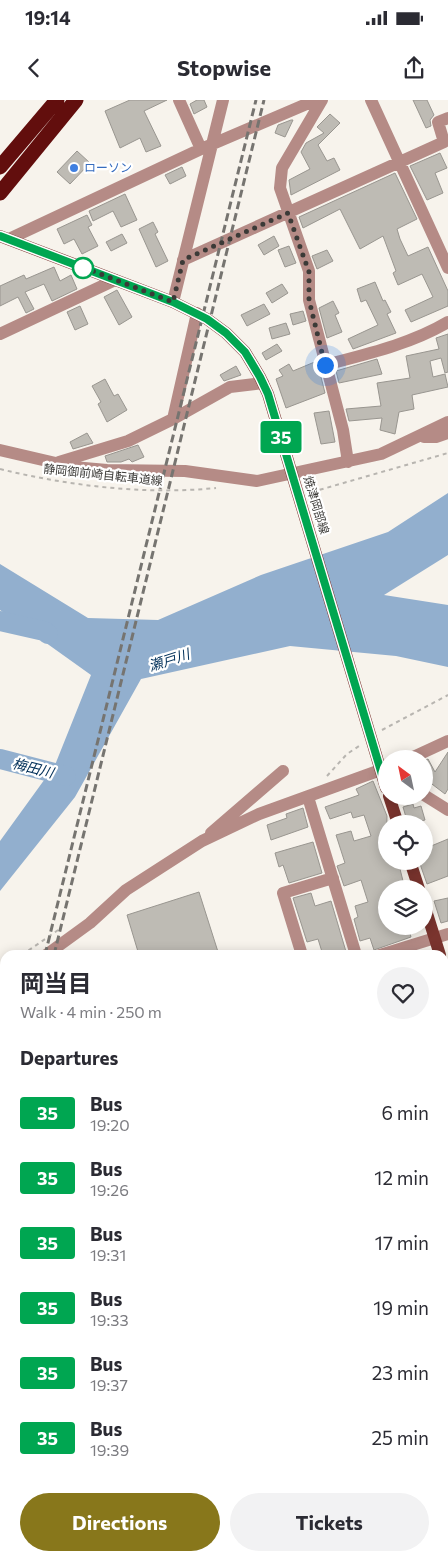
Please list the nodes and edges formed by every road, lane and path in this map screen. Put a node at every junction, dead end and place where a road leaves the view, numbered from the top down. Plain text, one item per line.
1 (57, 100) edge
2 (76, 100) edge
3 (178, 100) edge
4 (223, 100) edge
5 (316, 100) edge
6 (322, 100) edge
7 (371, 100) edge
8 (448, 118) edge
9 (206, 146) junction
10 (400, 162) junction
11 (0, 167) edge
12 (0, 193) edge
13 (288, 213) junction
14 (4, 238) edge
15 (183, 260) junction
16 (448, 268) edge
17 (115, 280) junction
18 (173, 302) junction
19 (197, 313) junction
20 (448, 322) edge
21 (0, 334) edge
22 (325, 365) junction
23 (263, 383) junction
24 (173, 419) junction
25 (448, 422) edge
26 (448, 434) edge
27 (418, 438) junction
28 (0, 450) edge
29 (448, 453) edge
30 (348, 462) junction
31 (55, 464) junction
32 (0, 470) edge
33 (293, 477) junction
34 (205, 489) dead end
35 (312, 492) dead end
36 (448, 694) edge
37 (379, 732) dead end
38 (367, 741) dead end
39 (448, 741) edge
40 (428, 750) edge
41 (378, 760) edge
42 (284, 771) dead end
43 (378, 773) edge
44 (313, 794) junction
45 (433, 801) edge
46 (448, 810) edge
47 (202, 841) junction
48 (333, 878) junction
49 (433, 932) edge
50 (448, 934) edge
51 (435, 938) junction
52 (53, 950) edge
53 (300, 950) edge
54 (355, 950) edge
55 (396, 950) edge
56 (439, 950) edge

1 - 11 highway
2 - 12 highway
3 - 9 street
4 - 9 street
5 - 9 street
6 - 13 street
7 - 10 street
8 - 10 street
9 - 14 street
9 - 15 street
10 - 13 street
10 - 16 street
13 - 15 street
13 - 22 street
14 - 17 main road, 焼津岡部線
15 - 18 street
17 - 18 main road, 焼津岡部線
17 - 21 street
18 - 19 main road, 焼津岡部線
19 - 23 main road, 焼津岡部線
19 - 24 street
20 - 22 street
22 - 30 street
23 - 24 street
23 - 33 main road, 焼津岡部線
24 - 31 street
25 - 27 street
26 - 27 street
27 - 30 street
28 - 31 street
29 - 35 path
30 - 33 street
31 - 33 street
32 - 34 path, 静岡御前崎自転車道線
33 - 41 main road, 焼津岡部線
36 - 37 path
38 - 44 path
39 - 40 street
42 - 47 street
43 - 44 street
44 - 47 street
44 - 48 street
45 - 46 street
47 - 52 street
48 - 53 street
48 - 54 street
49 - 51 main road
50 - 51 street
51 - 55 street
51 - 56 main road

